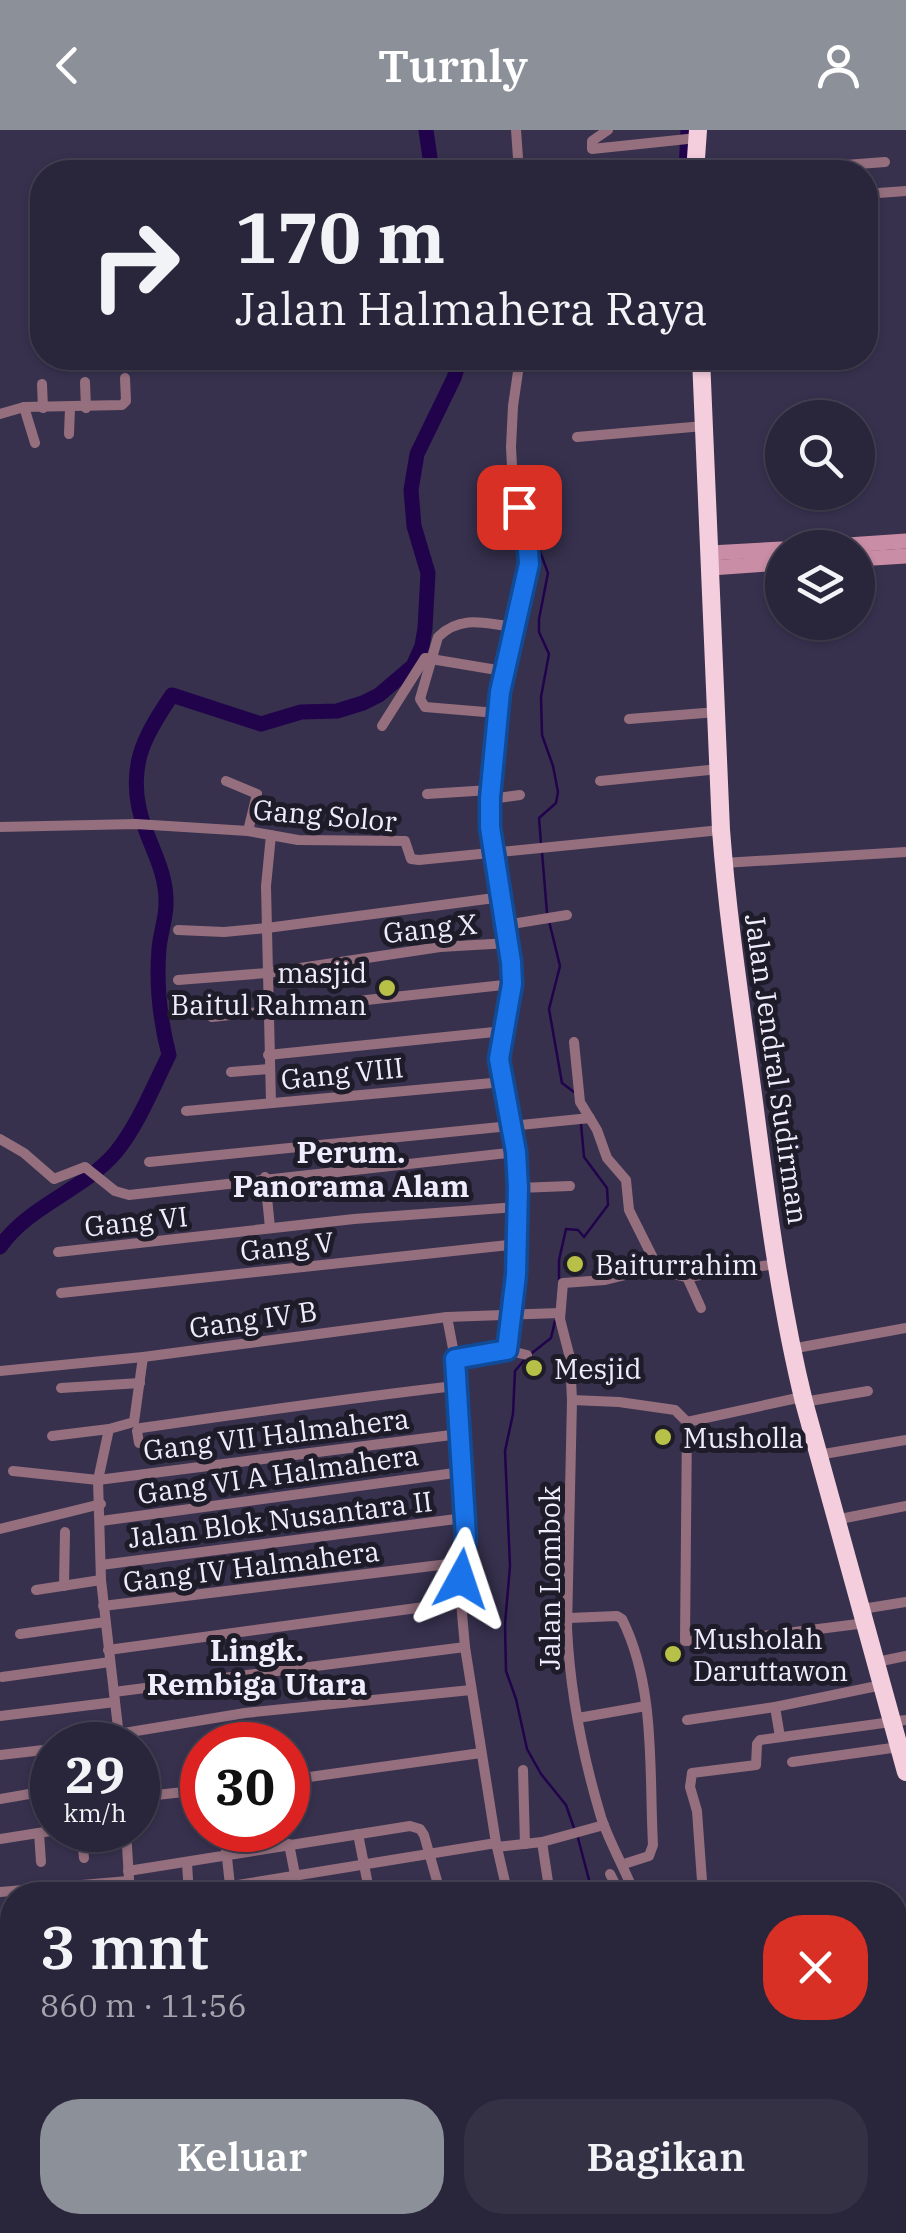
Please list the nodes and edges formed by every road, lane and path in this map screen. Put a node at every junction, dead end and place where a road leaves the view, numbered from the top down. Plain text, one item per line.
1 (516, 130) edge
2 (608, 130) edge
3 (698, 134) edge
4 (518, 160) edge
5 (697, 160) edge
6 (886, 162) dead end
7 (878, 163) edge
8 (906, 191) edge
9 (878, 193) edge
10 (518, 370) edge
11 (702, 370) edge
12 (125, 378) dead end
13 (86, 382) dead end
14 (42, 384) dead end
15 (24, 407) junction
16 (42, 408) junction
17 (70, 408) junction
18 (86, 408) junction
19 (0, 414) edge
20 (704, 426) junction
21 (69, 434) dead end
22 (577, 437) dead end
23 (36, 443) dead end
24 (906, 542) edge
25 (875, 544) edge
26 (765, 552) edge
27 (906, 556) edge
28 (875, 557) edge
29 (710, 560) junction
30 (765, 562) edge
31 (513, 627) junction
32 (433, 660) junction
33 (503, 671) junction
34 (716, 712) junction
35 (498, 713) junction
36 (630, 719) dead end
37 (382, 726) dead end
38 (719, 769) junction
39 (226, 781) dead end
40 (600, 781) dead end
41 (427, 794) dead end
42 (490, 794) junction
43 (520, 795) dead end
44 (0, 826) edge
45 (248, 830) junction
46 (720, 830) junction
47 (271, 835) junction
48 (906, 852) edge
49 (494, 854) junction
50 (723, 862) junction
51 (502, 897) junction
52 (568, 915) dead end
53 (506, 925) junction
54 (268, 928) junction
55 (178, 930) dead end
56 (509, 943) junction
57 (267, 973) junction
58 (178, 980) dead end
59 (512, 984) junction
60 (266, 1010) junction
61 (212, 1017) dead end
62 (504, 1031) junction
63 (574, 1042) dead end
64 (268, 1055) junction
65 (269, 1070) junction
66 (231, 1072) dead end
67 (503, 1082) junction
68 (271, 1103) junction
69 (186, 1111) dead end
70 (584, 1118) junction
71 (511, 1125) junction
72 (0, 1139) edge
73 (516, 1152) junction
74 (149, 1162) dead end
75 (266, 1177) junction
76 (570, 1186) dead end
77 (518, 1188) junction
78 (518, 1206) junction
79 (270, 1228) junction
80 (518, 1244) junction
81 (58, 1252) dead end
82 (776, 1264) junction
83 (658, 1270) junction
84 (687, 1277) junction
85 (61, 1293) dead end
86 (701, 1308) dead end
87 (512, 1312) junction
88 (557, 1313) junction
89 (448, 1316) junction
90 (906, 1328) edge
91 (791, 1348) junction
92 (507, 1350) junction
93 (527, 1354) dead end
94 (143, 1356) junction
95 (455, 1359) junction
96 (0, 1371) edge
97 (140, 1383) junction
98 (456, 1386) junction
99 (60, 1388) dead end
100 (868, 1391) dead end
101 (572, 1400) junction
102 (803, 1400) junction
103 (687, 1422) junction
104 (109, 1429) junction
105 (458, 1434) junction
106 (52, 1436) dead end
107 (906, 1440) edge
108 (139, 1444) dead end
109 (817, 1456) junction
110 (14, 1471) dead end
111 (462, 1472) junction
112 (98, 1480) junction
113 (101, 1504) junction
114 (906, 1506) edge
115 (464, 1518) junction
116 (835, 1520) junction
117 (102, 1521) junction
118 (0, 1529) edge
119 (65, 1532) dead end
120 (465, 1562) junction
121 (100, 1564) junction
122 (101, 1580) junction
123 (64, 1586) junction
124 (36, 1590) dead end
125 (460, 1602) junction
126 (906, 1602) edge
127 (103, 1606) junction
128 (864, 1616) junction
129 (569, 1618) junction
130 (105, 1622) junction
131 (20, 1634) dead end
132 (464, 1647) junction
133 (108, 1650) junction
134 (906, 1656) edge
135 (110, 1662) junction
136 (877, 1662) junction
137 (2, 1678) edge
138 (883, 1684) junction
139 (470, 1690) junction
140 (114, 1697) junction
141 (646, 1706) junction
142 (775, 1707) junction
143 (0, 1716) edge
144 (578, 1718) junction
145 (687, 1720) dead end
146 (899, 1721) edge
147 (117, 1722) edge
148 (160, 1731) edge
149 (780, 1737) junction
150 (899, 1746) junction
151 (30, 1752) edge
152 (480, 1753) junction
153 (0, 1756) edge
154 (792, 1762) dead end
155 (523, 1770) dead end
156 (906, 1772) edge
157 (310, 1777) edge
158 (30, 1793) edge
159 (0, 1798) edge
160 (604, 1825) junction
161 (30, 1833) edge
162 (358, 1834) junction
163 (0, 1838) edge
164 (310, 1841) edge
165 (542, 1842) junction
166 (525, 1844) junction
167 (497, 1845) junction
168 (40, 1852) edge
169 (84, 1852) edge
170 (127, 1852) edge
171 (227, 1852) edge
172 (244, 1852) edge
173 (291, 1852) edge
174 (430, 1854) junction
175 (227, 1855) junction
176 (84, 1858) dead end
177 (41, 1862) dead end
178 (188, 1862) junction
179 (363, 1864) junction
180 (624, 1864) junction
181 (610, 1874) dead end
182 (128, 1876) junction
183 (295, 1876) junction
184 (90, 1882) edge
185 (129, 1882) edge
186 (189, 1882) edge
187 (229, 1882) edge
188 (269, 1882) edge
189 (296, 1882) edge
190 (367, 1882) edge
191 (438, 1882) edge
192 (505, 1882) edge
193 (548, 1882) edge
194 (615, 1882) edge
195 (630, 1882) edge
196 (702, 1882) edge

1 - 4 street
2 - 3 street
3 - 5 highway
6 - 7 street
8 - 9 street
10 - 31 street
11 - 20 highway, Jalan Jendral Sudirman
12 - 18 street
13 - 18 street
14 - 16 street
15 - 16 street
15 - 19 street
15 - 23 street
16 - 17 street
17 - 18 street
17 - 21 street
20 - 22 street
20 - 29 highway, Jalan Jendral Sudirman
24 - 25 main road
26 - 29 main road
27 - 28 main road
29 - 30 main road
29 - 34 highway, Jalan Jendral Sudirman
31 - 32 street
31 - 33 street
32 - 33 street
32 - 35 street
32 - 37 street
33 - 35 street
34 - 36 street
34 - 38 highway, Jalan Jendral Sudirman
35 - 42 street
38 - 40 street
38 - 46 highway, Jalan Jendral Sudirman
39 - 45 street
41 - 42 street
42 - 43 street
42 - 49 street
44 - 45 street, Gang Solor
45 - 47 street, Gang Solor
46 - 49 street, Gang Solor
46 - 50 highway, Jalan Jendral Sudirman
47 - 49 street, Gang Solor
47 - 54 street
48 - 50 street
49 - 51 street
50 - 82 highway, Jalan Jendral Sudirman
51 - 53 street
51 - 54 street
52 - 53 street
53 - 56 street
54 - 55 street
54 - 57 street
56 - 57 street, Gang X
56 - 59 street
57 - 58 street, Gang X
57 - 60 street
59 - 60 street
59 - 62 street
60 - 61 street
60 - 64 street
62 - 64 street
62 - 67 street
63 - 70 street
64 - 65 street
65 - 66 street
65 - 68 street
67 - 68 street, Gang VIII
67 - 71 street
68 - 69 street, Gang VIII
70 - 71 street
70 - 83 street
71 - 73 street
71 - 74 street
72 - 75 street
73 - 75 street
73 - 77 street
75 - 79 street
76 - 77 street
77 - 78 street
78 - 79 street, Gang VI
78 - 80 street
79 - 81 street, Gang VI
80 - 85 street, Gang V
80 - 87 street
82 - 84 street
82 - 91 highway, Jalan Jendral Sudirman
83 - 84 street
83 - 88 street
84 - 86 street
87 - 88 street, Gang IV B
87 - 89 street, Gang IV B
87 - 92 street
88 - 101 street, Jalan Lombok
89 - 94 street, Gang IV B
89 - 95 street
90 - 91 street
91 - 102 highway, Jalan Jendral Sudirman
92 - 93 street
92 - 95 street
94 - 96 street, Gang IV B
94 - 97 street
95 - 98 street
97 - 99 street
97 - 104 street
98 - 105 street
98 - 108 street
100 - 102 street
101 - 103 street
101 - 129 street, Jalan Lombok
102 - 103 street
102 - 109 highway, Jalan Jendral Sudirman
103 - 128 street
104 - 106 street
104 - 112 street
105 - 111 street
105 - 112 street, Gang VII Halmahera
107 - 109 street
109 - 116 highway, Jalan Jendral Sudirman
110 - 112 street, Gang VII Halmahera
111 - 115 street
111 - 117 street, Gang VI A Halmahera
112 - 113 street
113 - 117 street
113 - 118 street
114 - 116 street
115 - 120 street
115 - 121 street, Jalan Blok Nusantara II
116 - 128 highway, Jalan Jendral Sudirman
117 - 121 street
119 - 123 street
120 - 125 street
120 - 127 street, Gang IV Halmahera
121 - 122 street
122 - 123 street
122 - 127 street
123 - 124 street
125 - 132 street
125 - 133 street
126 - 128 street
127 - 130 street
128 - 136 highway, Jalan Jendral Sudirman
129 - 141 street
129 - 144 street, Jalan Lombok
130 - 131 street
130 - 133 street
132 - 139 street
132 - 140 street
133 - 135 street
134 - 136 street
135 - 137 street
135 - 140 street
136 - 138 highway, Jalan Jendral Sudirman
138 - 142 street
138 - 146 highway, Jalan Jendral Sudirman
139 - 148 street
139 - 152 street
140 - 143 street
140 - 147 street
141 - 144 street
141 - 180 street
142 - 145 street
142 - 149 street
144 - 160 street, Jalan Lombok
146 - 149 street
146 - 150 highway, Jalan Jendral Sudirman
149 - 196 street
150 - 154 street
150 - 156 highway, Jalan Jendral Sudirman
151 - 153 street
152 - 157 street
152 - 167 street
155 - 166 street
158 - 159 street
160 - 165 street
160 - 180 street, Jalan Lombok
161 - 163 street
162 - 164 street
162 - 174 street
162 - 179 street
165 - 166 street
165 - 193 street
166 - 167 street
167 - 174 street
167 - 192 street
168 - 177 street
169 - 176 street
170 - 182 street
171 - 175 street
172 - 175 street
173 - 183 street
174 - 179 street
174 - 191 street
175 - 178 street
175 - 187 street
178 - 182 street
178 - 186 street
179 - 183 street
179 - 190 street
180 - 195 street, Jalan Lombok
181 - 194 street
182 - 184 street
182 - 185 street
183 - 188 street
183 - 189 street

